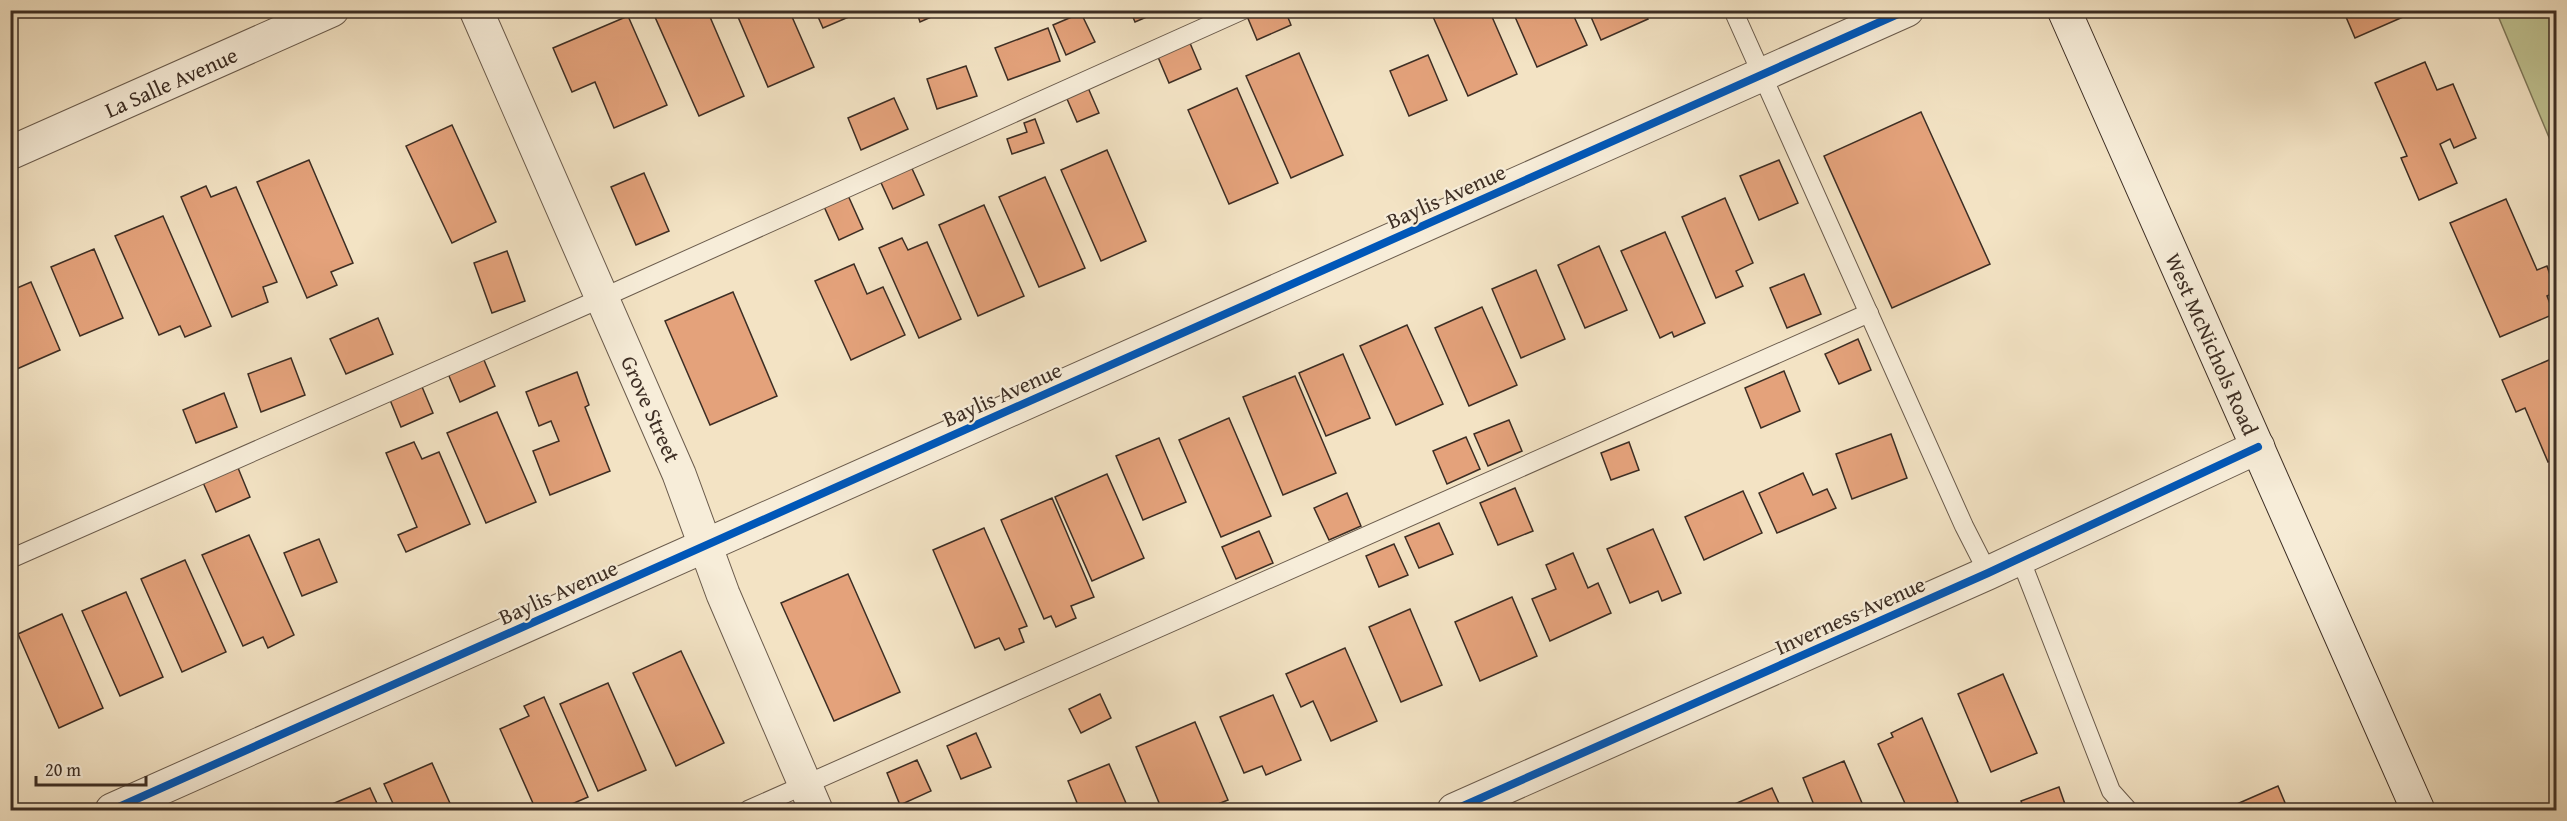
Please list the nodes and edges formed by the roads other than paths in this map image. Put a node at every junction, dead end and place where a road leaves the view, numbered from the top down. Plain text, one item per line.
1 (332, 10) edge
2 (476, 10) edge
3 (1243, 10) edge
4 (1733, 10) edge
5 (1907, 10) edge
6 (2064, 10) edge
7 (1762, 75) junction
8 (10, 153) edge
9 (602, 298) junction
10 (1869, 313) junction
11 (2258, 447) junction
12 (705, 546) junction
13 (2020, 558) junction
14 (10, 559) edge
15 (1988, 573) junction
16 (810, 797) edge
17 (112, 810) edge
18 (748, 810) edge
19 (1454, 810) edge
20 (2128, 810) edge
21 (2418, 810) edge

1 - 8 street, La Salle Avenue
2 - 9 street, Grove Street
3 - 9 lane
4 - 7 lane
5 - 7 street, Baylis Avenue
6 - 11 street, West McNichols Road
7 - 10 lane
7 - 12 street, Baylis Avenue
9 - 12 street, Grove Street
9 - 14 lane
10 - 15 lane
10 - 16 lane
11 - 13 street, Inverness Avenue
11 - 21 street, West McNichols Road
12 - 16 street, Grove Street
12 - 17 street, Baylis Avenue
13 - 15 street, Inverness Avenue
13 - 20 lane
15 - 19 street, Inverness Avenue
16 - 18 lane

